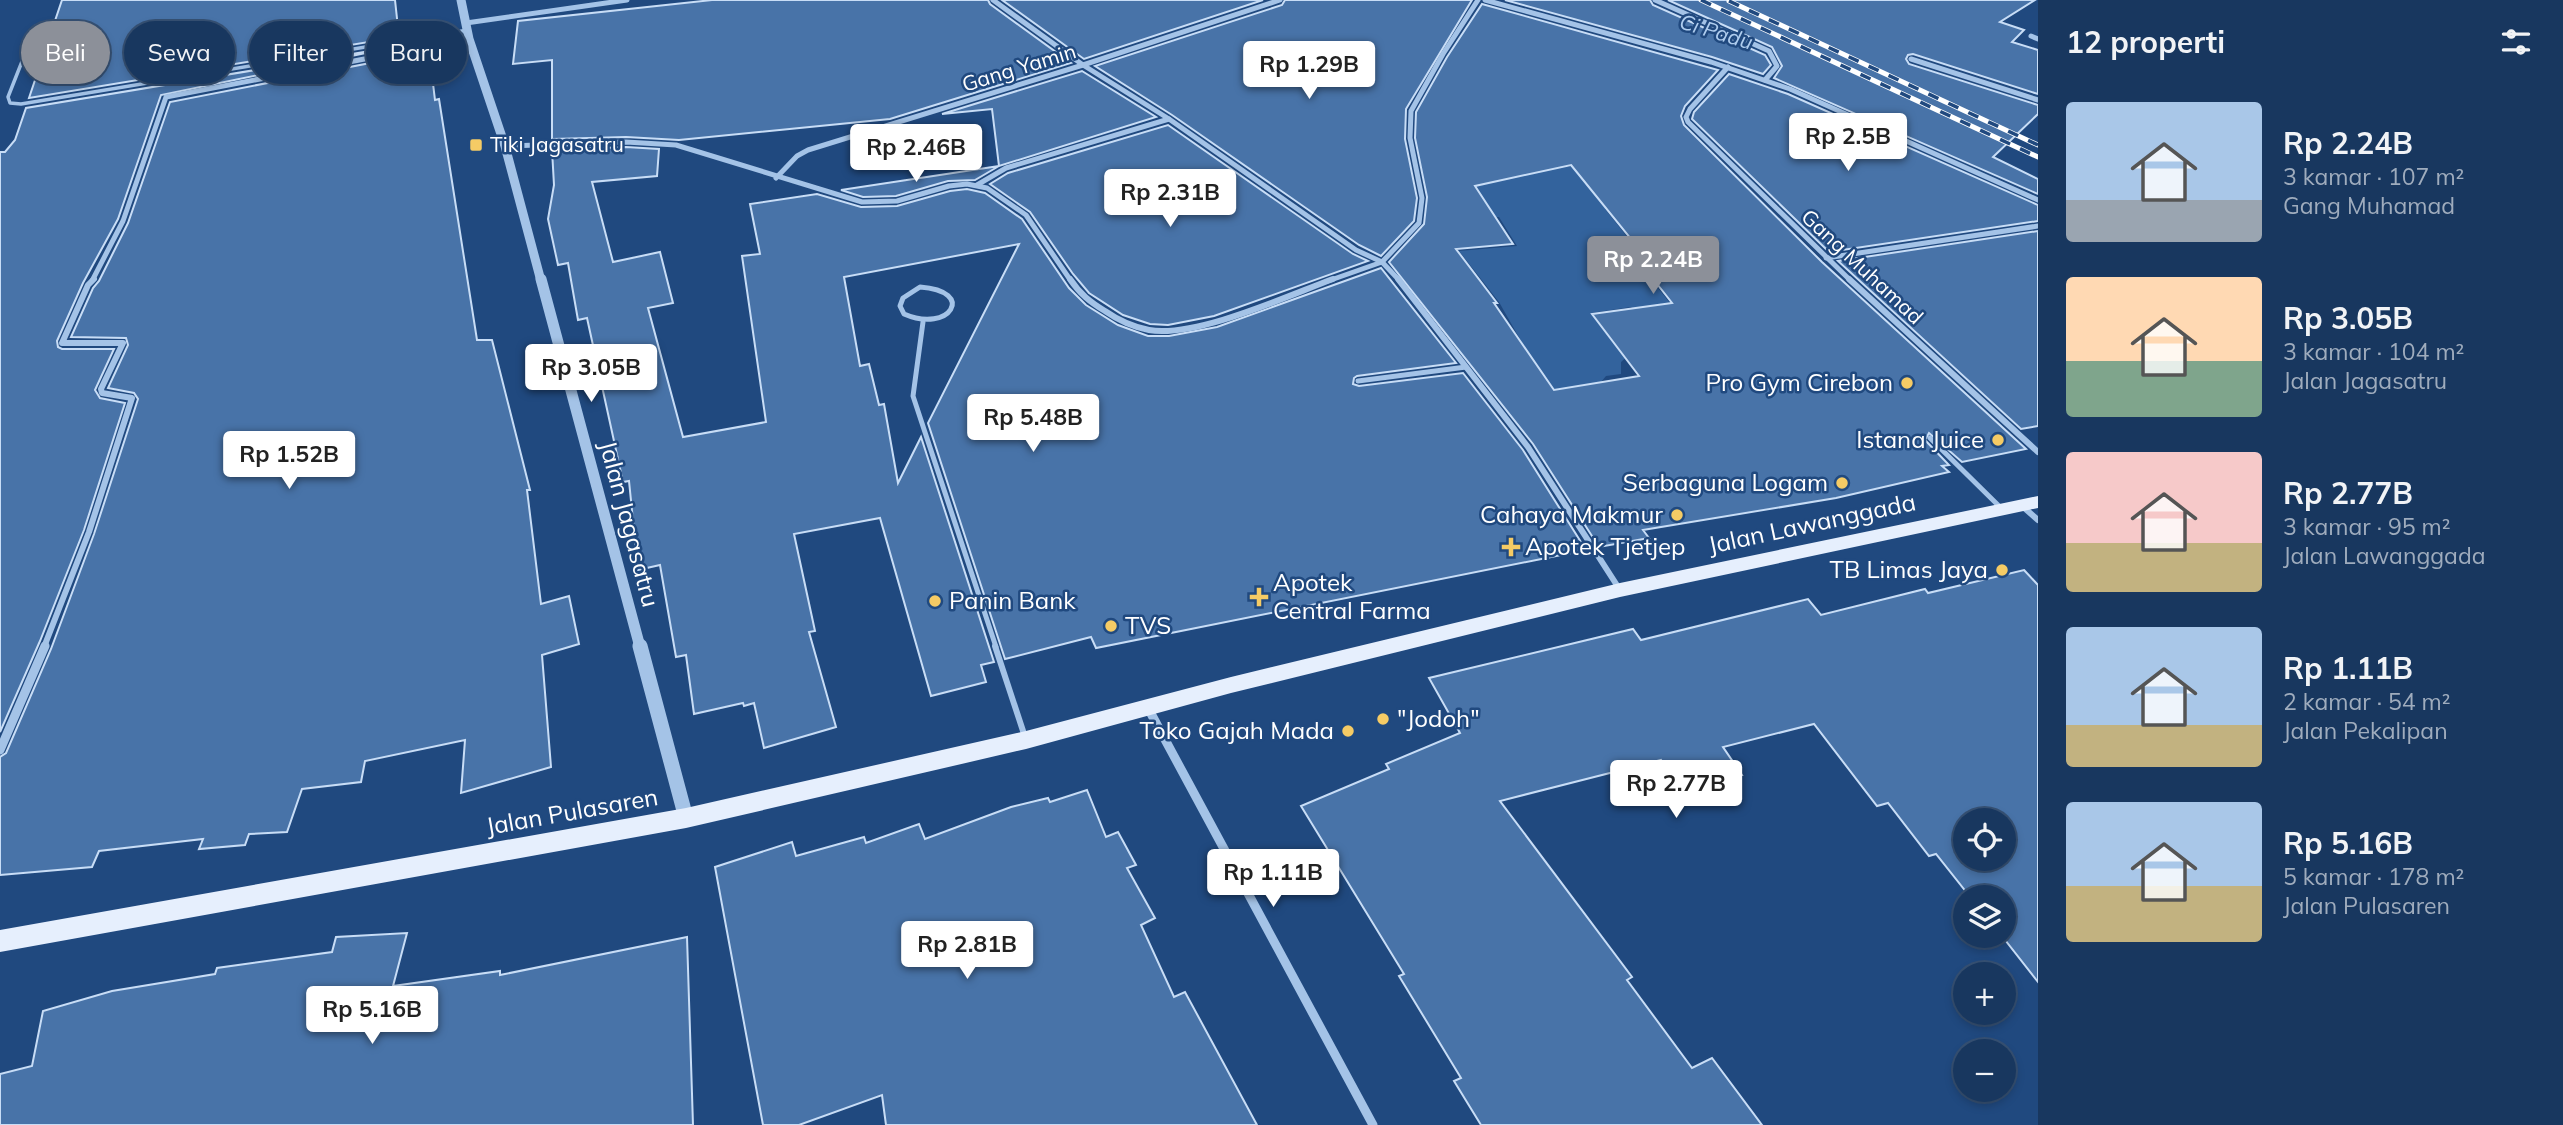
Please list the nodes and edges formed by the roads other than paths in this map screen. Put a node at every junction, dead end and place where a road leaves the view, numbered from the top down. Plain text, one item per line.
1 (461, 0) edge
2 (627, 0) edge
3 (993, 0) edge
4 (1279, 0) edge
5 (1478, 0) edge
6 (1485, 0) edge
7 (1655, 0) edge
8 (468, 31) junction
9 (2031, 36) dead end
10 (2038, 39) edge
11 (1911, 59) dead end
12 (21, 64) edge
13 (1083, 65) junction
14 (1728, 67) junction
15 (1767, 78) junction
16 (2038, 100) edge
17 (1169, 119) junction
18 (505, 146) junction
19 (776, 178) junction
20 (976, 186) junction
21 (2038, 200) edge
22 (2038, 226) edge
23 (1826, 258) junction
24 (1382, 262) junction
25 (923, 322) junction
26 (1466, 367) junction
27 (1358, 381) dead end
28 (1930, 438) dead end
29 (2038, 452) edge
30 (2030, 504) edge
31 (2002, 509) junction
32 (2038, 520) edge
33 (1620, 590) junction
34 (1148, 708) junction
35 (1026, 740) junction
36 (0, 750) edge
37 (686, 818) junction
38 (0, 941) edge
39 (1373, 1125) edge

1 - 8 street, Jalan Jagasatru
2 - 8 street
3 - 13 street
4 - 13 street, Gang Yamin
5 - 24 street
6 - 14 street
7 - 15 street
8 - 12 lane
8 - 18 street, Jalan Jagasatru
8 - 36 street
9 - 10 street
11 - 16 street
13 - 17 street
13 - 19 street, Gang Yamin
14 - 15 street
14 - 23 street, Gang Muhamad
15 - 21 street
17 - 20 street
17 - 24 street
18 - 19 street
18 - 37 street, Jalan Jagasatru
19 - 20 street
20 - 24 street
22 - 23 street
23 - 29 street, Gang Muhamad
24 - 26 street
25 - 25 lane
25 - 35 lane
26 - 27 lane
26 - 33 street
28 - 31 lane
30 - 31 main road, Jalan Lawanggada
30 - 32 street
31 - 33 main road, Jalan Lawanggada
33 - 34 main road, Jalan Lawanggada
34 - 35 main road, Jalan Pulasaren
34 - 39 street
35 - 37 main road, Jalan Pulasaren
37 - 38 main road, Jalan Pulasaren

